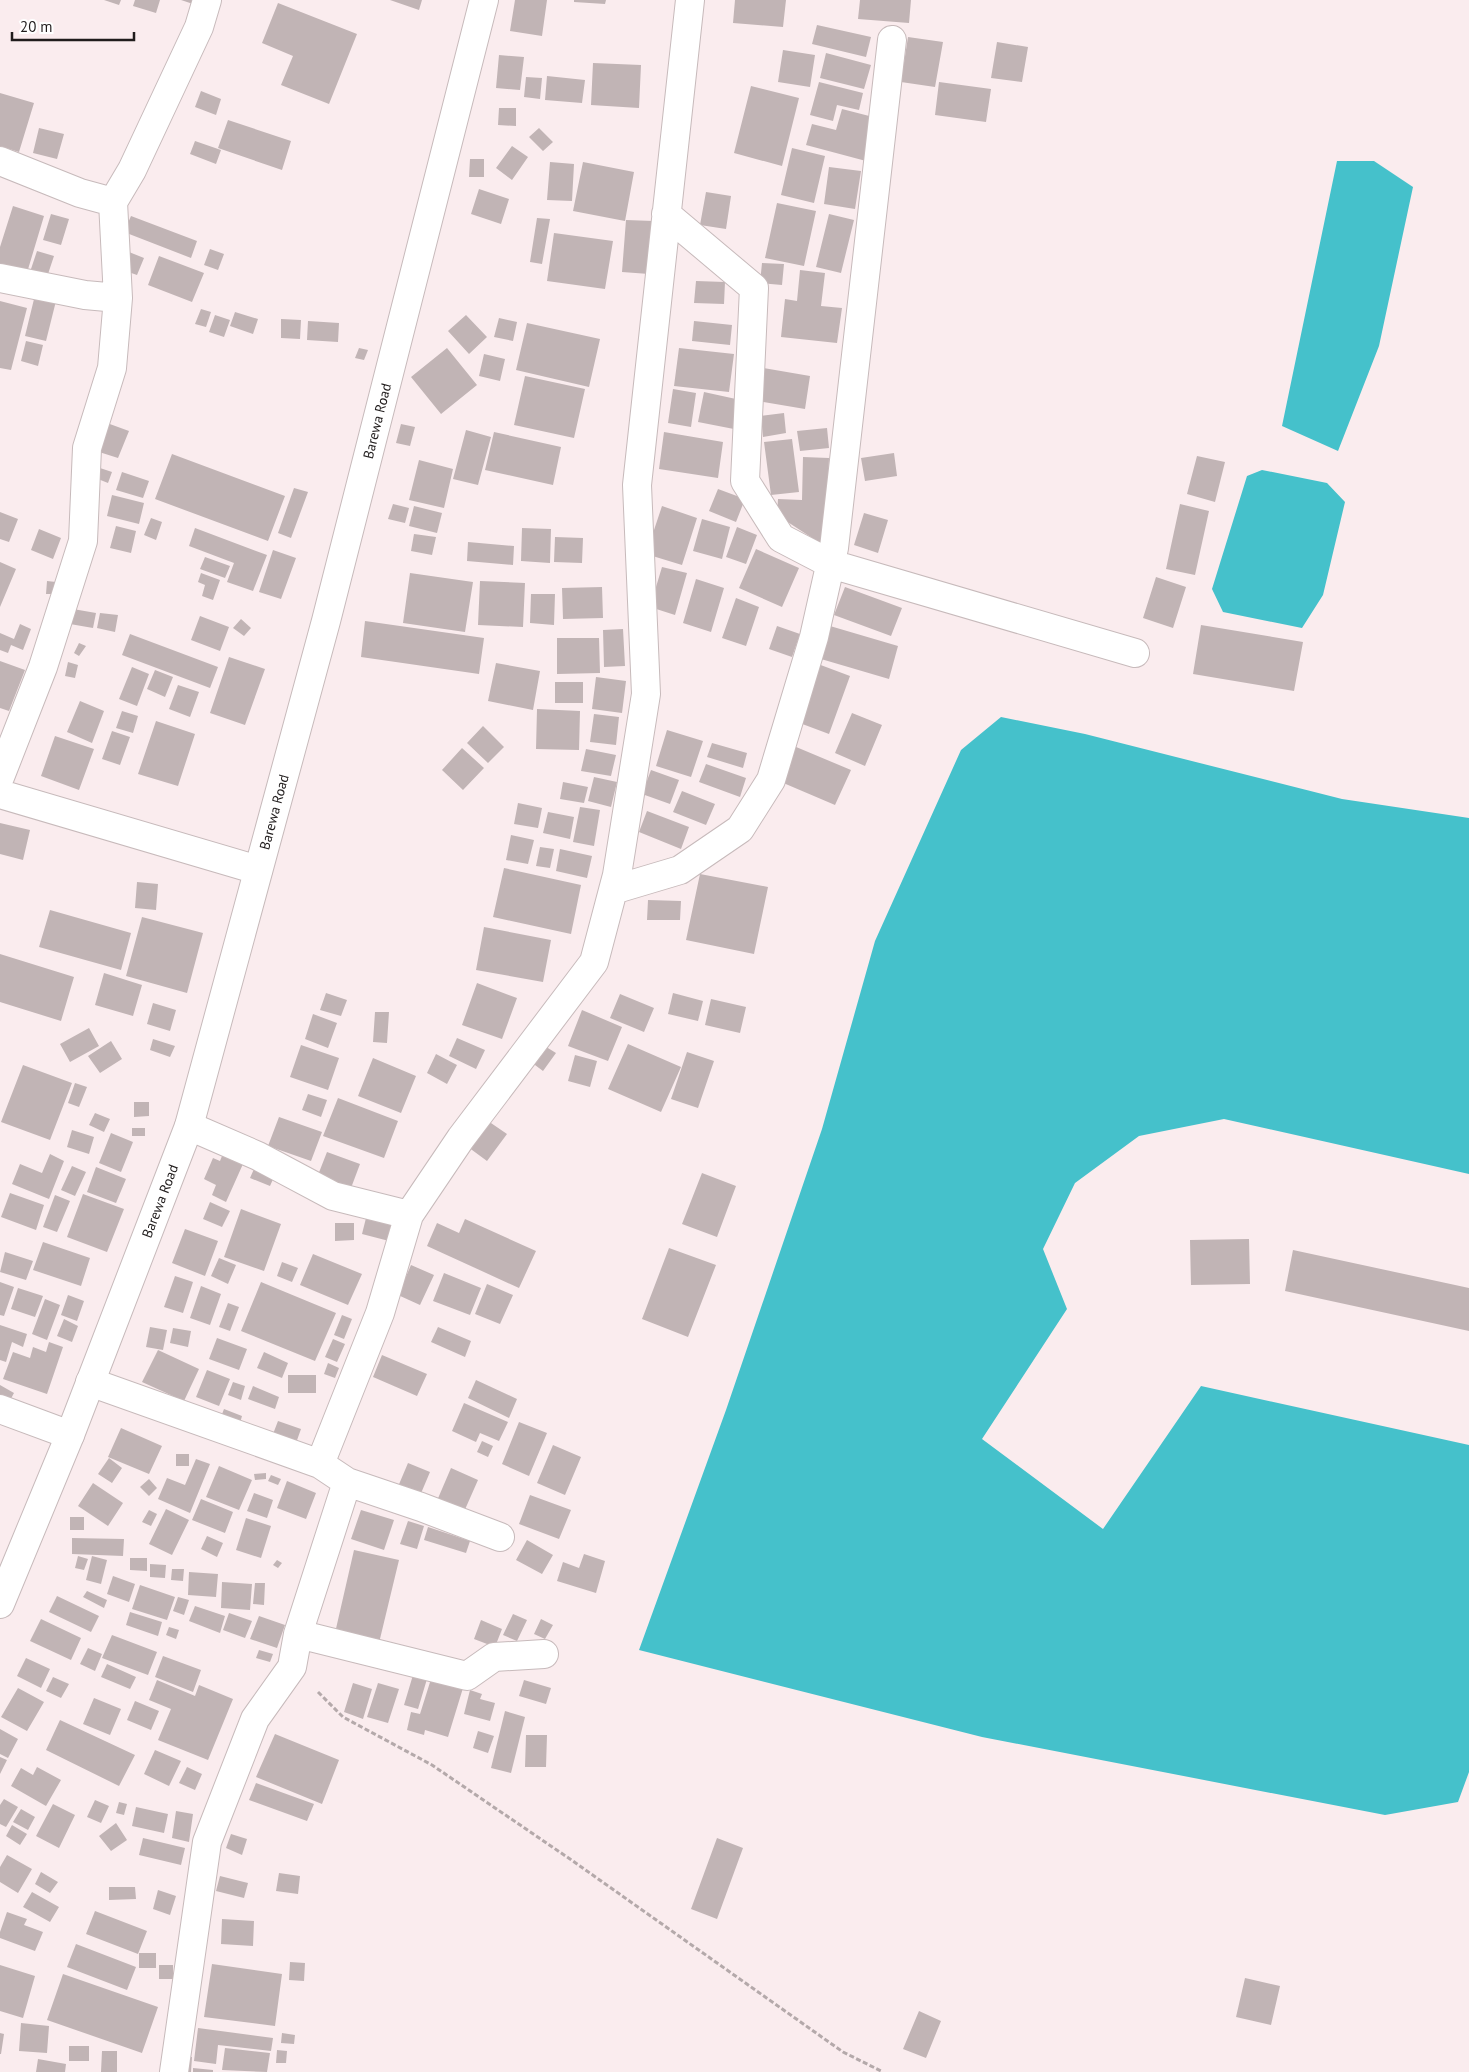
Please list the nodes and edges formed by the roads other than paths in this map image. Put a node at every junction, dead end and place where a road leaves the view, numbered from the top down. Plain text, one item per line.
1 (207, 0) edge
2 (484, 0) edge
3 (690, 0) edge
4 (892, 40) dead end
5 (0, 161) edge
6 (113, 202) junction
7 (666, 214) junction
8 (0, 278) edge
9 (118, 298) junction
10 (831, 564) junction
11 (1135, 653) dead end
12 (0, 777) edge
13 (0, 794) edge
14 (258, 870) junction
15 (613, 890) junction
16 (189, 1126) junction
17 (409, 1215) junction
18 (90, 1382) junction
19 (0, 1409) edge
20 (70, 1435) junction
21 (320, 1464) junction
22 (347, 1482) junction
23 (500, 1537) dead end
24 (0, 1604) edge
25 (298, 1634) junction
26 (544, 1654) dead end
27 (174, 2072) edge

1 - 6 street
2 - 14 street, Barewa Road
3 - 7 street
4 - 10 street
5 - 6 street
6 - 9 street
7 - 10 street
7 - 15 street
8 - 9 street
9 - 12 street
10 - 11 street
10 - 15 street
13 - 14 street
14 - 16 street, Barewa Road
15 - 17 street
16 - 17 street
16 - 18 street, Barewa Road
17 - 21 street
18 - 20 street, Barewa Road
18 - 21 street
19 - 20 street
20 - 24 street, Barewa Road
21 - 22 street
22 - 23 street
22 - 25 street
25 - 26 street
25 - 27 street

